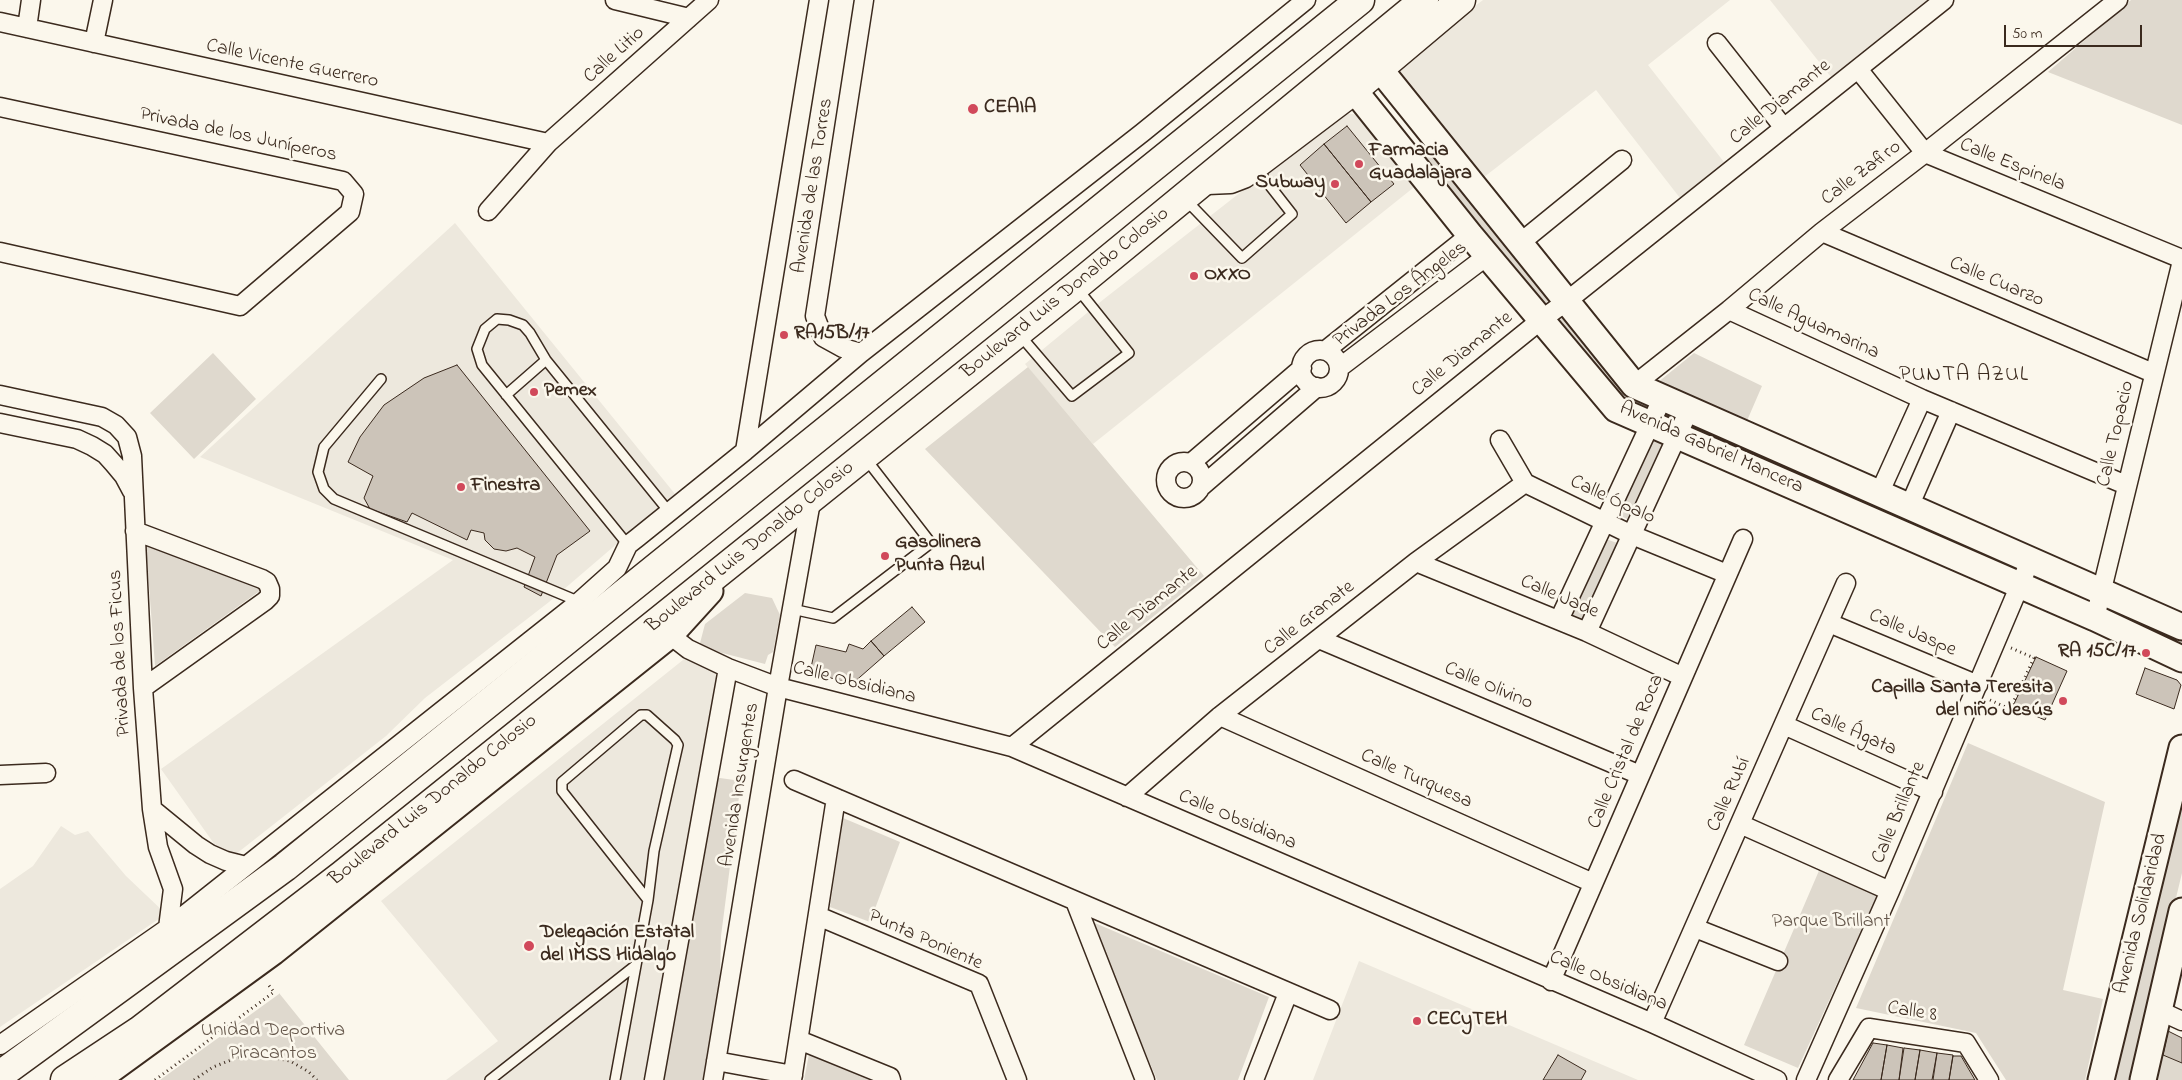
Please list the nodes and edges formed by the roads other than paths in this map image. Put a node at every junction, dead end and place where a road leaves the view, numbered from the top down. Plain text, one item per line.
1 (31, 0) edge
2 (102, 0) edge
3 (615, 0) edge
4 (709, 0) edge
5 (819, 0) edge
6 (864, 0) edge
7 (1306, 0) edge
8 (1360, 0) edge
9 (1424, 0) edge
10 (1461, 0) edge
11 (1944, 0) edge
12 (2118, 0) edge
13 (689, 18) junction
14 (0, 22) edge
15 (27, 28) junction
16 (94, 43) junction
17 (1718, 43) dead end
18 (1379, 68) junction
19 (1858, 69) junction
20 (1354, 90) junction
21 (0, 107) edge
22 (1784, 128) junction
23 (1434, 137) junction
24 (548, 143) junction
25 (1925, 153) junction
26 (1408, 158) junction
27 (1622, 160) dead end
28 (1255, 166) junction
29 (1207, 180) junction
30 (1184, 199) junction
31 (488, 211) dead end
32 (1822, 232) junction
33 (1470, 235) junction
34 (1520, 243) junction
35 (0, 252) edge
36 (1487, 256) junction
37 (2182, 260) edge
38 (1076, 286) junction
39 (1567, 301) junction
40 (1729, 310) junction
41 (1541, 320) junction
42 (1017, 332) junction
43 (1326, 350) junction
44 (861, 353) junction
45 (546, 360) junction
46 (1302, 368) junction
47 (1340, 368) junction
48 (2153, 373) junction
49 (381, 378) dead end
50 (1634, 386) junction
51 (1317, 387) junction
52 (506, 394) junction
53 (0, 395) edge
54 (1922, 398) junction
55 (1662, 399) junction
56 (1689, 410) junction
57 (1951, 411) junction
58 (0, 423) edge
59 (1650, 425) junction
60 (1677, 436) junction
61 (1500, 440) dead end
62 (745, 451) junction
63 (864, 457) junction
64 (1191, 463) junction
65 (1525, 483) junction
66 (1202, 486) junction
67 (2126, 486) junction
68 (1879, 494) junction
69 (134, 496) junction
70 (812, 496) junction
71 (1909, 507) junction
72 (670, 513) junction
73 (1604, 522) junction
74 (135, 531) junction
75 (1632, 535) junction
76 (1743, 539) dead end
77 (628, 545) junction
78 (750, 549) junction
79 (2030, 561) junction
80 (1416, 562) junction
81 (1727, 574) junction
82 (1846, 583) dead end
83 (2020, 586) junction
84 (2102, 592) junction
85 (590, 607) junction
86 (792, 609) junction
87 (2094, 618) junction
88 (1559, 620) junction
89 (1829, 623) junction
90 (2182, 626) edge
91 (1587, 632) junction
92 (670, 634) junction
93 (1319, 639) junction
94 (2182, 659) edge
95 (728, 668) junction
96 (1683, 677) junction
97 (1978, 684) junction
98 (778, 687) junction
99 (143, 688) junction
100 (1220, 716) junction
101 (1784, 725) junction
102 (1012, 747) junction
103 (2182, 748) edge
104 (46, 773) dead end
105 (0, 775) edge
106 (1640, 775) junction
107 (794, 780) dead end
108 (1933, 792) junction
109 (1127, 797) junction
110 (836, 798) junction
111 (152, 809) junction
112 (1740, 824) junction
113 (246, 866) junction
114 (1593, 883) junction
115 (1890, 891) junction
116 (648, 900) junction
117 (1075, 901) junction
118 (2182, 911) edge
119 (818, 916) junction
120 (168, 928) junction
121 (1694, 928) junction
122 (1778, 961) dead end
123 (636, 965) junction
124 (1551, 981) junction
125 (1288, 993) junction
126 (1330, 1010) dead end
127 (2158, 1010) junction
128 (2182, 1020) edge
129 (1652, 1023) junction
130 (798, 1040) junction
131 (0, 1044) edge
132 (716, 1061) junction
133 (0, 1075) edge
134 (793, 1078) edge
135 (64, 1080) edge
136 (98, 1080) edge
137 (490, 1080) edge
138 (616, 1080) edge
139 (654, 1080) edge
140 (713, 1080) edge
141 (891, 1080) edge
142 (1017, 1080) edge
143 (1145, 1080) edge
144 (1254, 1080) edge
145 (1777, 1080) edge
146 (1806, 1080) edge
147 (1838, 1080) edge
148 (1989, 1080) edge
149 (2101, 1080) edge
150 (2143, 1080) edge

1 - 15 street
2 - 16 street
3 - 13 street
4 - 13 street, Calle Litio
5 - 62 street
6 - 44 street, Avenida de las Torres
7 - 44 street
8 - 85 main road
9 - 29 main road, Boulevard Luis Donaldo Colosio
10 - 18 main road
11 - 19 street, Calle Diamante
12 - 25 street, Calle Zafiro
13 - 24 street, Calle Litio
14 - 15 street
15 - 16 street, Calle Vicente Guerrero
16 - 24 street, Calle Vicente Guerrero
17 - 22 street
18 - 20 main road
18 - 23 street, Avenida Gabriel Mancera
19 - 22 street, Calle Diamante
19 - 25 street, Calle Espinela
20 - 26 street, Avenida Gabriel Mancera
20 - 28 main road
21 - 35 street, Privada de los Juníperos
22 - 39 street, Calle Diamante
23 - 26 street
23 - 34 street, Avenida Gabriel Mancera
24 - 31 street, Calle Litio
25 - 32 street, Calle Zafiro
25 - 37 street, Calle Espinela
26 - 33 street, Avenida Gabriel Mancera
27 - 34 street
28 - 29 main road
28 - 30 lane
29 - 30 main road, Boulevard Luis Donaldo Colosio
30 - 38 main road, Boulevard Luis Donaldo Colosio
32 - 40 street, Calle Zafiro
32 - 48 street, Calle Cuarzo
33 - 36 street, Avenida Gabriel Mancera
33 - 43 street, Privada Los Ángeles
34 - 39 street, Avenida Gabriel Mancera
36 - 41 street, Avenida Gabriel Mancera
36 - 47 street, Privada Los Ángeles
37 - 48 street, Calle Topacio
38 - 42 main road, Boulevard Luis Donaldo Colosio
38 - 42 lane
39 - 41 street, Calle Diamante
39 - 50 street, Avenida Gabriel Mancera
40 - 50 street, Calle Zafiro
40 - 54 street, Calle Aguamarina
41 - 59 street, Avenida Gabriel Mancera
41 - 102 street, Calle Diamante
42 - 63 main road, Boulevard Luis Donaldo Colosio
43 - 46 street
43 - 47 street
44 - 62 street
45 - 52 lane
45 - 52 lane
45 - 72 lane
46 - 51 street
46 - 64 street
47 - 51 street
48 - 67 street, Calle Topacio
49 - 85 lane
50 - 55 street, Avenida Gabriel Mancera
51 - 66 street
52 - 77 lane
53 - 69 street, Privada de los Ficus
54 - 57 street, Calle Aguamarina
54 - 68 street
55 - 56 street, Avenida Gabriel Mancera
55 - 59 street
56 - 60 street
56 - 68 street, Avenida Gabriel Mancera
57 - 67 street, Calle Aguamarina
57 - 71 street
58 - 69 street
59 - 60 street, Avenida Gabriel Mancera
59 - 73 street
60 - 75 street
60 - 83 street, Avenida Gabriel Mancera
61 - 65 street
62 - 72 street
63 - 70 main road, Boulevard Luis Donaldo Colosio
63 - 86 lane
64 - 66 street
64 - 66 street
65 - 73 street, Calle Ópalo
65 - 80 street, Calle Granate
67 - 84 street, Calle Topacio
68 - 71 street, Avenida Gabriel Mancera
69 - 74 street, Privada de los Ficus
70 - 78 main road, Boulevard Luis Donaldo Colosio
70 - 86 street, Avenida Insurgentes
71 - 79 street, Avenida Gabriel Mancera
72 - 77 street
73 - 75 street, Calle Ópalo
73 - 88 street
74 - 99 street, Privada de los Ficus
74 - 99 street
75 - 81 street, Calle Ópalo
75 - 91 street
76 - 81 street, Calle Cristal de Roca
77 - 85 street
78 - 92 street
78 - 135 main road, Boulevard Luis Donaldo Colosio
79 - 83 street, Calle Brillante
79 - 84 street, Avenida Gabriel Mancera
80 - 88 street, Calle Jade
80 - 93 street, Calle Granate
81 - 96 street, Calle Cristal de Roca
82 - 89 street, Calle Rubí
83 - 87 street, Avenida Gabriel Mancera
83 - 97 street, Calle Brillante
84 - 87 street, Calle Topacio
84 - 90 street, Avenida Gabriel Mancera
85 - 113 street
85 - 133 main road
86 - 98 street, Avenida Insurgentes
87 - 94 street, Avenida Gabriel Mancera
88 - 91 street, Calle Jade
89 - 97 street, Calle Jaspe
89 - 101 street, Calle Rubí
91 - 96 street, Calle Jade
92 - 95 street, Calle Obsidiana
92 - 136 street
93 - 100 street, Calle Granate
93 - 106 street, Calle Olivino
95 - 98 street, Calle Obsidiana
95 - 139 street, Avenida Insurgentes
96 - 106 street, Calle Cristal de Roca
97 - 108 street, Calle Brillante
98 - 102 street, Calle Obsidiana
98 - 132 street, Avenida Insurgentes
99 - 111 street, Privada de los Ficus
100 - 109 street, Calle Granate
100 - 114 street, Calle Turquesa
101 - 108 street, Calle Ágata
101 - 112 street, Calle Rubí
102 - 109 street, Calle Obsidiana
103 - 149 street, Avenida Solidaridad
104 - 105 street
106 - 114 street, Calle Cristal de Roca
107 - 110 street
108 - 115 street, Calle Brillante
109 - 124 street, Calle Obsidiana
110 - 117 street
110 - 119 street
111 - 113 street
111 - 120 street, Privada de los Ficus
112 - 115 street
112 - 121 street, Calle Rubí
113 - 120 street
114 - 124 street, Calle Cristal de Roca
115 - 146 street, Calle Brillante
116 - 116 lane
116 - 123 lane
117 - 125 street
117 - 143 street
118 - 127 street, Avenida Solidaridad
119 - 130 street
119 - 142 street, Punta Poniente
120 - 131 street
121 - 122 street
121 - 129 street, Calle Rubí
123 - 137 lane
123 - 138 lane
124 - 129 street, Calle Obsidiana
125 - 126 street
125 - 144 street
127 - 128 street
127 - 150 street, Avenida Solidaridad
129 - 145 street, Calle Obsidiana
130 - 134 street
130 - 141 street
132 - 134 street
132 - 140 street, Avenida Insurgentes
147 - 148 street, Calle 8

